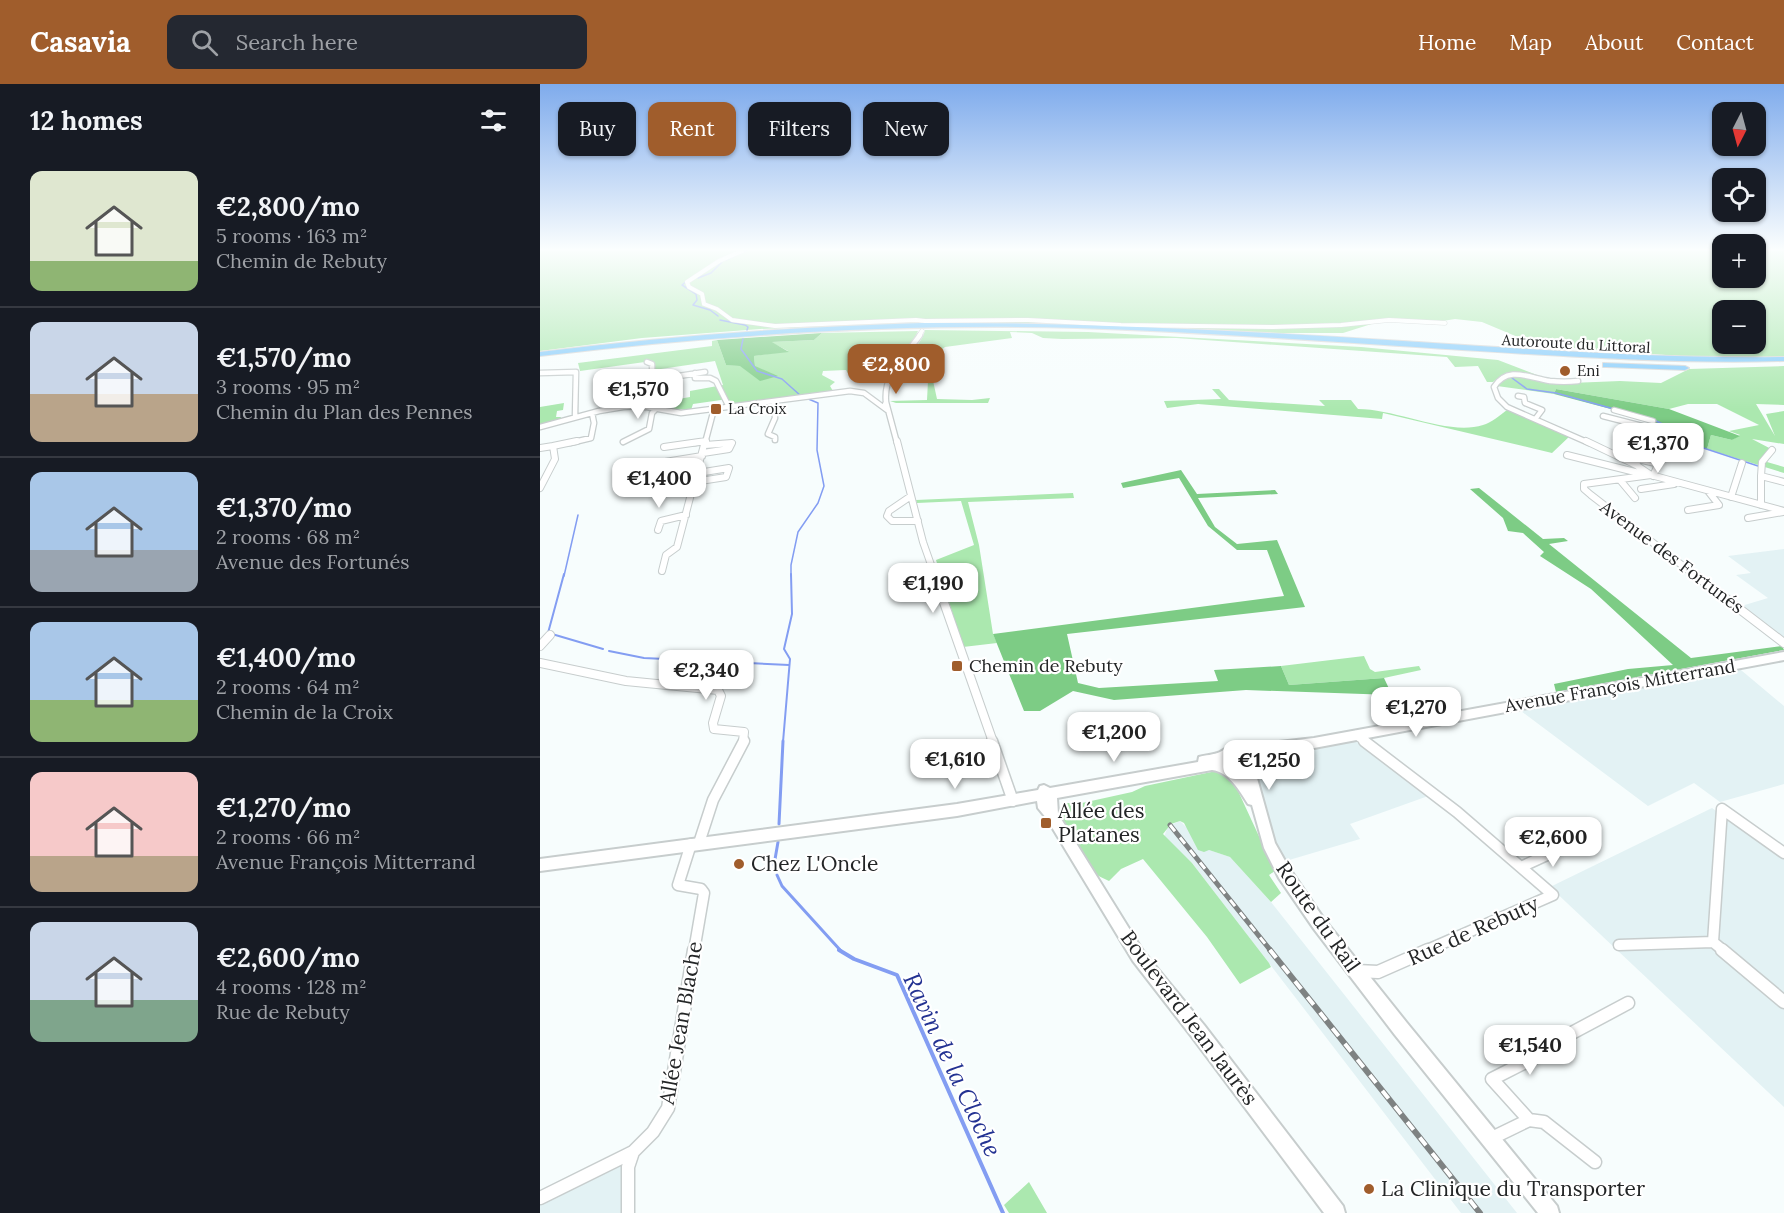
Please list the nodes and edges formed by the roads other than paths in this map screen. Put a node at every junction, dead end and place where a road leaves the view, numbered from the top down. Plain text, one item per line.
1 (704, 304) edge
2 (1445, 323) dead end
3 (922, 331) dead end
4 (540, 355) edge
5 (1784, 359) edge
6 (647, 362) dead end
7 (1784, 365) edge
8 (703, 371) dead end
9 (540, 373) edge
10 (695, 373) junction
11 (1578, 381) dead end
12 (654, 387) junction
13 (623, 394) dead end
14 (1518, 396) dead end
15 (774, 400) junction
16 (645, 406) junction
17 (886, 406) junction
18 (729, 407) junction
19 (656, 409) junction
20 (714, 409) junction
21 (1614, 410) dead end
22 (592, 413) junction
23 (1603, 416) dead end
24 (575, 417) junction
25 (1536, 418) junction
26 (540, 427) edge
27 (1650, 430) junction
28 (775, 440) dead end
29 (623, 442) dead end
30 (706, 443) junction
31 (1644, 445) junction
32 (553, 446) junction
33 (664, 447) dead end
34 (540, 448) edge
35 (1660, 449) junction
36 (1772, 450) dead end
37 (703, 454) junction
38 (1567, 455) dead end
39 (1679, 457) dead end
40 (665, 462) dead end
41 (1637, 462) junction
42 (1742, 463) dead end
43 (698, 473) junction
44 (1652, 476) junction
45 (1761, 476) junction
46 (1620, 480) junction
47 (694, 482) junction
48 (1784, 482) edge
49 (1678, 483) junction
50 (540, 488) edge
51 (1641, 489) dead end
52 (1708, 491) junction
53 (911, 496) junction
54 (1731, 497) junction
55 (1635, 498) dead end
56 (1761, 505) junction
57 (1688, 510) dead end
58 (1784, 512) edge
59 (686, 515) junction
60 (1748, 518) dead end
61 (918, 521) junction
62 (658, 530) dead end
63 (662, 571) dead end
64 (550, 635) dead end
65 (1784, 643) edge
66 (540, 646) edge
67 (1784, 656) edge
68 (540, 663) edge
69 (1356, 735) junction
70 (1249, 762) junction
71 (1226, 765) junction
72 (1045, 793) junction
73 (1012, 798) junction
74 (1259, 813) junction
75 (695, 843) junction
76 (1572, 843) dead end
77 (1784, 853) edge
78 (540, 865) edge
79 (1521, 867) junction
80 (1713, 942) junction
81 (1619, 945) dead end
82 (1356, 971) junction
83 (1784, 1002) edge
84 (1628, 1003) dead end
85 (1529, 1120) junction
86 (1491, 1139) junction
87 (633, 1152) junction
88 (1595, 1162) dead end
89 (540, 1198) edge
90 (628, 1213) edge
91 (1335, 1213) edge
92 (1550, 1213) edge

1 - 2 street
3 - 17 street
4 - 5 highway
4 - 7 highway
6 - 12 street
8 - 10 street
9 - 24 street
10 - 12 street
10 - 18 street
11 - 25 street
12 - 13 street
12 - 16 street
14 - 25 street
15 - 17 street
15 - 18 street
15 - 28 street
16 - 19 street
16 - 22 street
17 - 53 street
18 - 20 street
19 - 20 street
19 - 29 street
20 - 30 street
21 - 27 street
22 - 24 street
22 - 32 street
23 - 27 street
24 - 26 street
25 - 41 street
27 - 31 street
27 - 35 street
30 - 33 street
30 - 37 street
30 - 37 street
31 - 35 street
31 - 41 street
32 - 34 street
32 - 50 street
35 - 41 street
36 - 45 street
37 - 40 street
37 - 43 street
38 - 44 street
39 - 44 street
41 - 44 street
42 - 54 street
43 - 47 street
43 - 47 street
44 - 46 street, Avenue des Fortunés
44 - 49 street, Avenue des Fortunés
45 - 48 street
45 - 56 street
46 - 55 street
46 - 65 street, Avenue des Fortunés
47 - 59 street
49 - 51 street
49 - 52 street, Avenue des Fortunés
52 - 54 street, Avenue des Fortunés
52 - 57 street
53 - 61 street
53 - 61 street
54 - 56 street, Avenue des Fortunés
56 - 58 street, Avenue des Fortunés
58 - 60 street
59 - 62 street
59 - 63 street
61 - 73 street
64 - 66 street
67 - 69 main road, Avenue François Mitterrand
68 - 75 street
69 - 70 main road, Avenue François Mitterrand
69 - 79 street, Rue de Rebuty
70 - 71 main road
70 - 71 main road
70 - 74 main road, Route du Rail
71 - 72 main road
71 - 74 main road, Route du Rail
72 - 73 main road
72 - 91 main road, Boulevard Jean Jaurès
73 - 75 main road
74 - 82 main road, Route du Rail
75 - 78 main road
75 - 87 street, Allée Jean Blache
76 - 79 street
77 - 80 street
79 - 82 street, Rue de Rebuty
80 - 81 street
80 - 83 street
82 - 86 main road, Route du Rail
84 - 85 street
85 - 86 street
85 - 88 street
86 - 92 main road, Route du Rail
87 - 89 street
87 - 90 street

